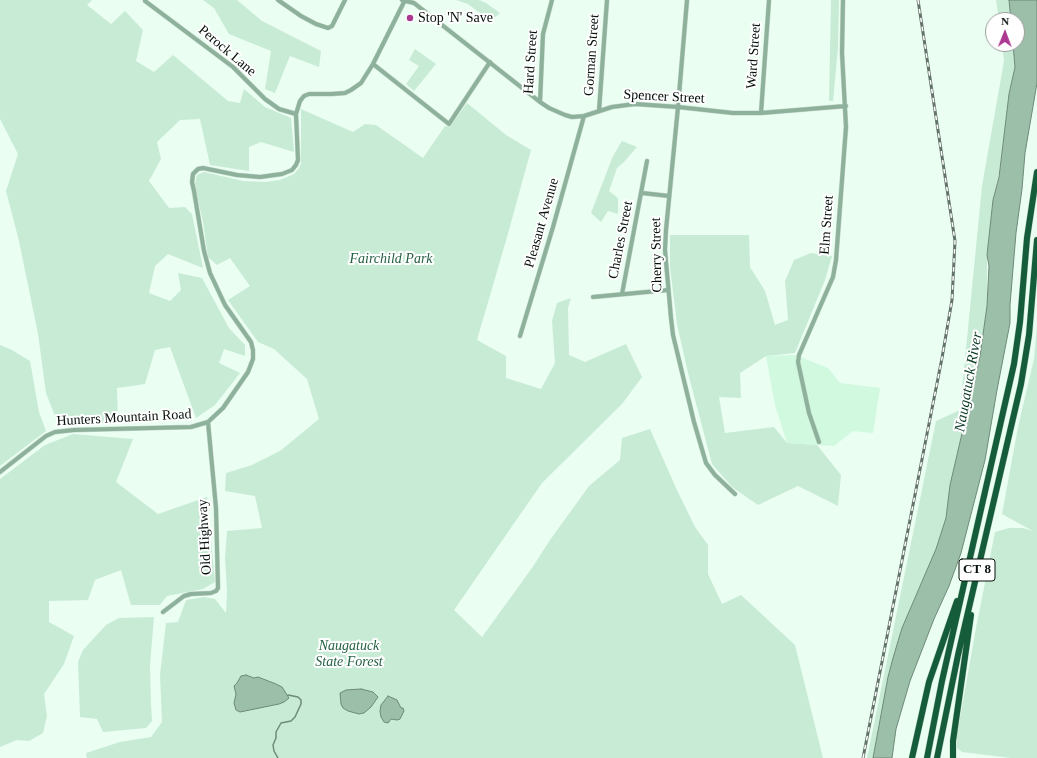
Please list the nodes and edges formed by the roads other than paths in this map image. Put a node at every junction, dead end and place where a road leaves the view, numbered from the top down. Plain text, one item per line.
1 (278, 0) edge
2 (345, 0) edge
3 (404, 0) edge
4 (552, 0) edge
5 (607, 0) edge
6 (687, 0) edge
7 (769, 0) edge
8 (843, 0) edge
9 (145, 1) edge
10 (490, 62) junction
11 (373, 64) junction
12 (540, 102) junction
13 (846, 106) junction
14 (678, 107) junction
15 (599, 111) junction
16 (761, 113) junction
17 (296, 114) junction
18 (584, 116) junction
19 (647, 161) dead end
20 (1037, 172) edge
21 (642, 193) junction
22 (669, 196) junction
23 (1037, 240) edge
24 (668, 290) junction
25 (622, 294) junction
26 (593, 297) dead end
27 (520, 336) dead end
28 (208, 422) junction
29 (819, 442) dead end
30 (0, 472) edge
31 (735, 494) dead end
32 (977, 569) junction
33 (967, 571) junction
34 (163, 612) dead end
35 (912, 758) edge
36 (927, 758) edge
37 (937, 758) edge
38 (953, 758) edge

1 - 2 street
3 - 10 street, Spencer Street
3 - 11 street
4 - 12 street, Hard Street
5 - 15 street, Gorman Street
6 - 14 street, Cherry Street
7 - 16 street, Ward Street
8 - 13 street, Elm Street
9 - 17 street, Perock Lane
10 - 11 street
10 - 12 street, Spencer Street
11 - 17 street
12 - 18 street, Spencer Street
13 - 16 street, Spencer Street
13 - 29 street, Elm Street
14 - 15 street, Spencer Street
14 - 16 street, Spencer Street
14 - 22 street, Cherry Street
15 - 18 street, Spencer Street
17 - 28 street, Hunters Mountain Road
18 - 27 street, Pleasant Avenue
19 - 21 street
20 - 33 highway, CT 8
21 - 22 street, Charles Street
21 - 25 street, Charles Street
22 - 24 street, Cherry Street
23 - 32 highway, CT 8
24 - 25 street
24 - 31 street, Cherry Street
25 - 26 street
28 - 30 street, Hunters Mountain Road
28 - 34 street, Old Highway
32 - 37 highway, CT 8
32 - 38 highway
33 - 35 highway
33 - 36 highway, CT 8

